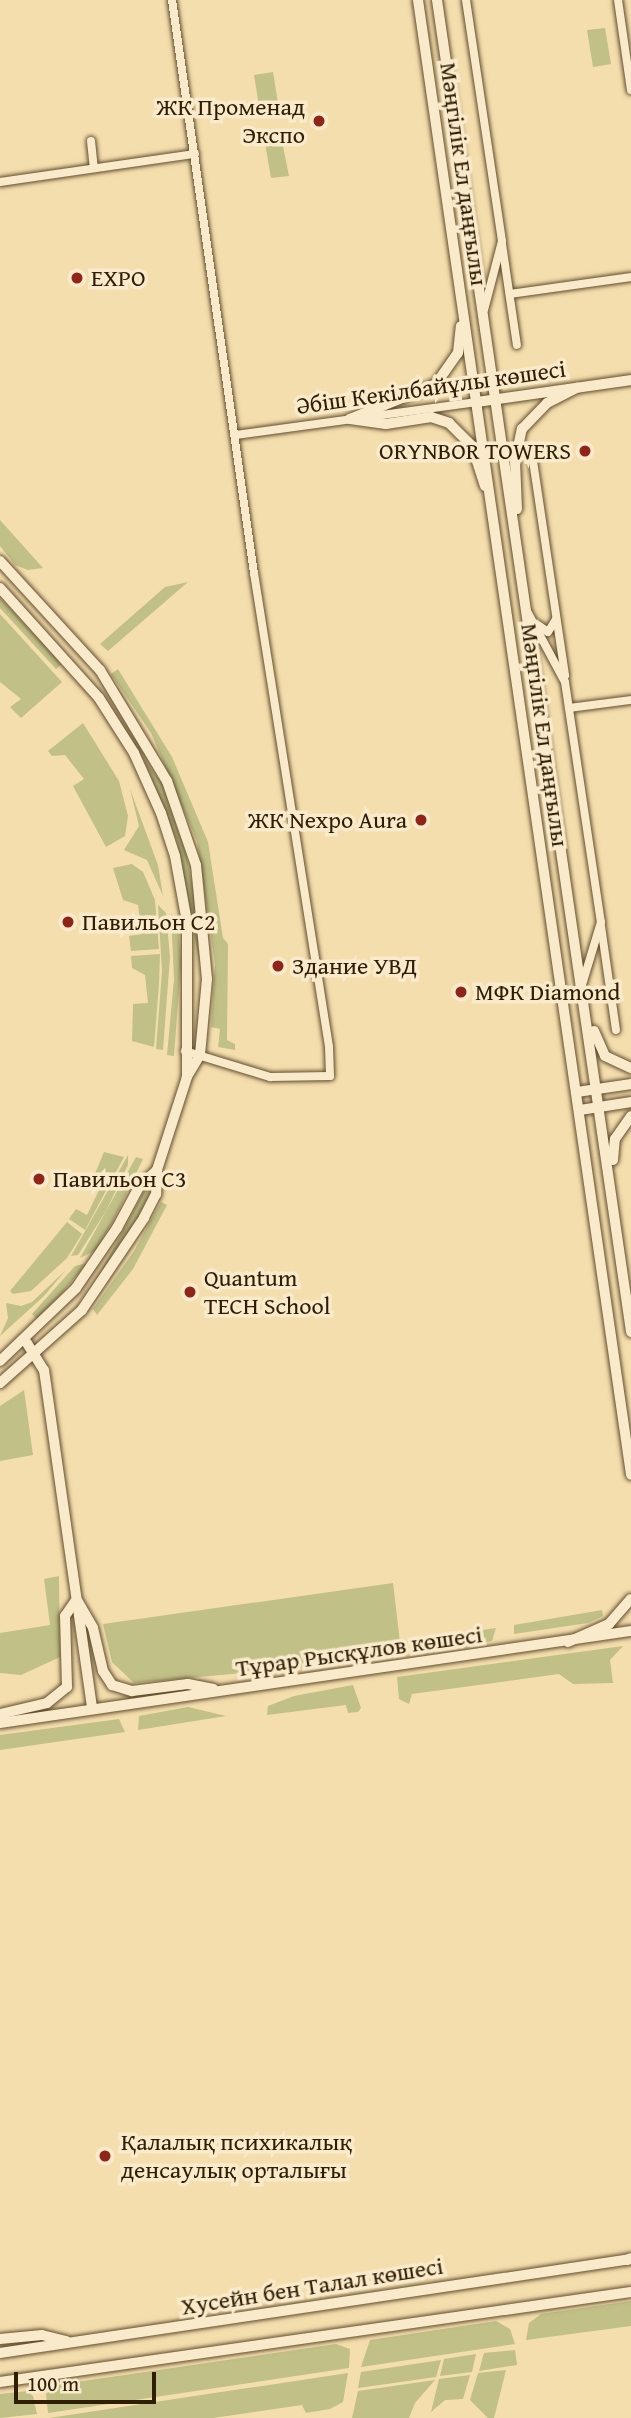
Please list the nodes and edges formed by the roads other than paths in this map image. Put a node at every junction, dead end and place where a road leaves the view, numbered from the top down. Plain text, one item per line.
1 (172, 0) edge
2 (418, 0) edge
3 (438, 0) edge
4 (466, 0) edge
5 (618, 0) edge
6 (631, 90) edge
7 (91, 141) dead end
8 (195, 154) junction
9 (94, 168) junction
10 (0, 181) edge
11 (502, 241) junction
12 (631, 277) edge
13 (509, 294) junction
14 (463, 309) junction
15 (483, 312) junction
16 (517, 345) dead end
17 (631, 380) edge
18 (577, 388) junction
19 (496, 400) junction
20 (477, 402) junction
21 (350, 419) junction
22 (236, 435) junction
23 (532, 454) dead end
24 (489, 493) junction
25 (518, 557) junction
26 (0, 561) edge
27 (0, 588) edge
28 (526, 608) junction
29 (556, 619) junction
30 (565, 682) junction
31 (631, 700) edge
32 (569, 708) junction
33 (601, 922) junction
34 (582, 992) junction
35 (617, 1030) dead end
36 (185, 1051) junction
37 (200, 1055) junction
38 (631, 1069) edge
39 (187, 1077) junction
40 (631, 1084) edge
41 (597, 1089) junction
42 (577, 1092) junction
43 (631, 1102) edge
44 (600, 1107) junction
45 (579, 1110) junction
46 (631, 1116) edge
47 (157, 1170) junction
48 (613, 1208) junction
49 (631, 1332) edge
50 (25, 1340) junction
51 (37, 1354) junction
52 (0, 1361) edge
53 (0, 1383) edge
54 (631, 1475) edge
55 (76, 1600) junction
56 (631, 1600) edge
57 (631, 1631) edge
58 (568, 1642) junction
59 (225, 1691) junction
60 (92, 1709) junction
61 (0, 1714) edge
62 (0, 1725) edge
63 (630, 2259) edge
64 (631, 2292) edge
65 (0, 2339) edge
66 (73, 2343) junction
67 (0, 2353) edge
68 (0, 2382) edge

1 - 8 street
2 - 14 main road, Мәңгілік Ел даңғылы
3 - 15 main road, Мәңгілік Ел даңғылы
4 - 11 street
5 - 6 street
7 - 9 street
8 - 9 street
8 - 22 street
9 - 10 street
11 - 13 street
11 - 15 street
12 - 13 street
13 - 16 street
14 - 20 main road, Мәңгілік Ел даңғылы
14 - 21 main road
15 - 19 main road, Мәңгілік Ел даңғылы
17 - 18 street, Әбіш Кекілбайұлы көшесі
18 - 19 street, Әбіш Кекілбайұлы көшесі
18 - 25 main road
19 - 20 street, Әбіш Кекілбайұлы көшесі
19 - 25 main road, Мәңгілік Ел даңғылы
20 - 21 street, Әбіш Кекілбайұлы көшесі
20 - 24 main road, Мәңгілік Ел даңғылы
21 - 22 street, Әбіш Кекілбайұлы көшесі
21 - 24 main road
22 - 37 street
23 - 29 street
24 - 42 main road, Мәңгілік Ел даңғылы
25 - 28 main road, Мәңгілік Ел даңғылы
26 - 37 street
27 - 36 street
28 - 29 street
28 - 30 street
28 - 34 main road, Мәңгілік Ел даңғылы
29 - 30 street
30 - 32 street
31 - 32 street
32 - 33 street
33 - 34 street
33 - 35 street
34 - 38 main road
34 - 41 main road, Мәңгілік Ел даңғылы
36 - 37 street
36 - 39 street
37 - 39 street
39 - 47 street
40 - 41 street
41 - 42 street
41 - 44 main road, Мәңгілік Ел даңғылы
42 - 45 main road, Мәңгілік Ел даңғылы
43 - 44 street
44 - 45 street
44 - 48 main road, Мәңгілік Ел даңғылы
45 - 54 main road, Мәңгілік Ел даңғылы
46 - 48 main road
47 - 50 street
47 - 51 street
48 - 49 main road, Мәңгілік Ел даңғылы
50 - 51 street
50 - 52 street
51 - 53 street
51 - 55 street
55 - 59 street
55 - 60 street
55 - 61 street
56 - 58 main road
57 - 58 street, Тұрар Рысқұлов көшесі
58 - 59 street, Тұрар Рысқұлов көшесі
59 - 60 street, Тұрар Рысқұлов көшесі
60 - 62 street, Тұрар Рысқұлов көшесі
63 - 66 street, Хусейн бен Талал көшесі
64 - 68 street, Хусейн бен Талал көшесі
65 - 66 street
66 - 67 street, Хусейн бен Талал көшесі

